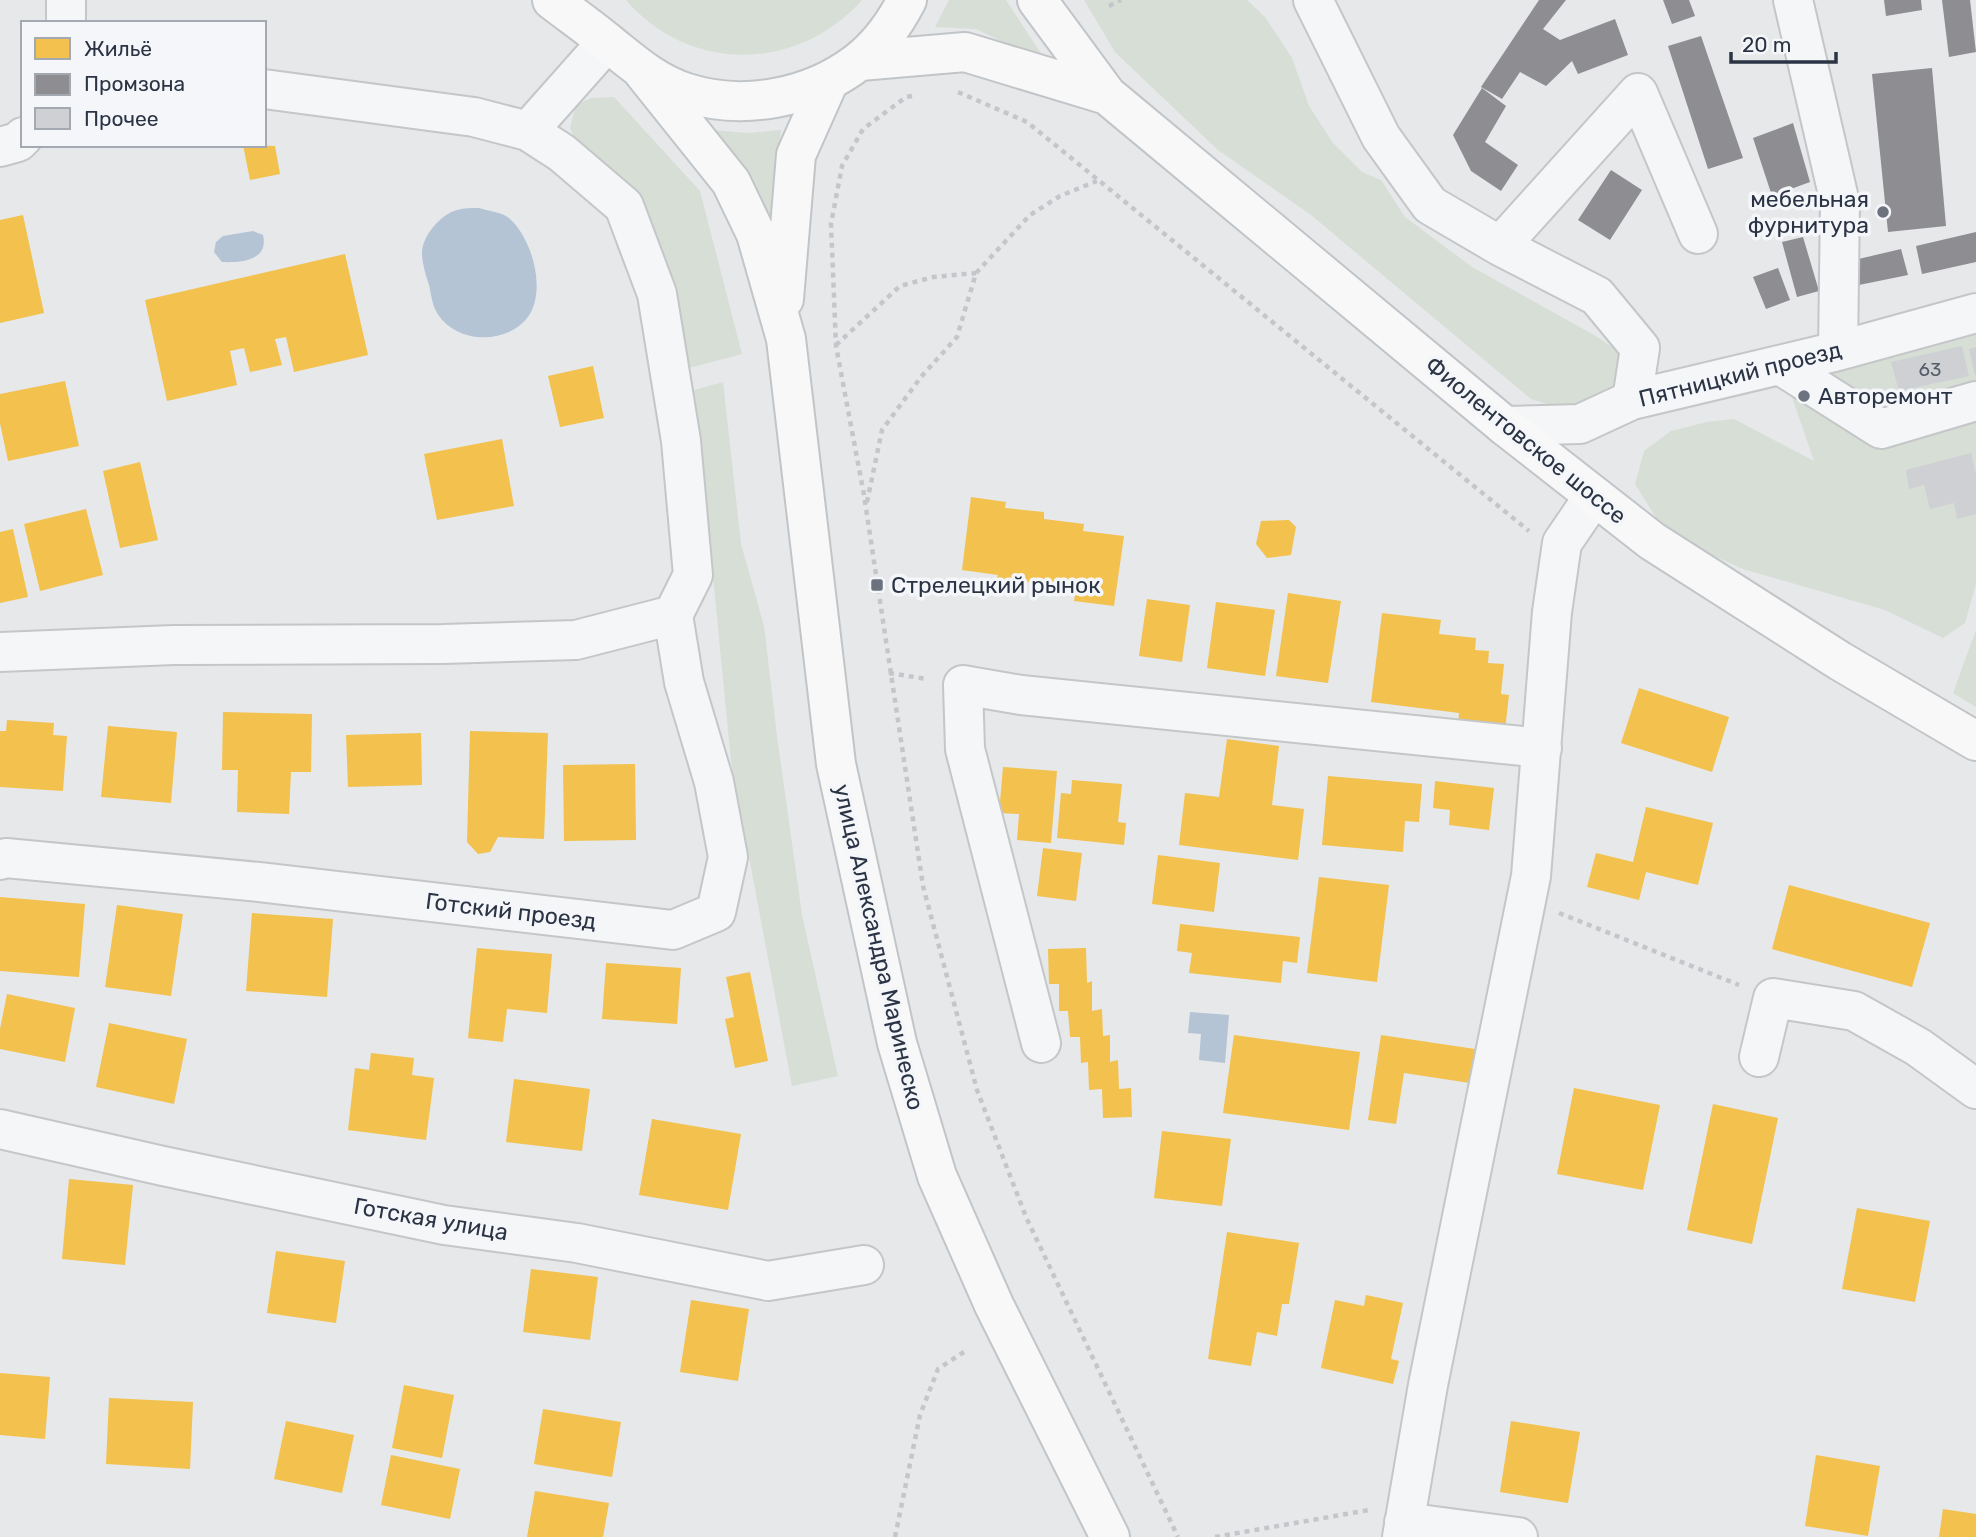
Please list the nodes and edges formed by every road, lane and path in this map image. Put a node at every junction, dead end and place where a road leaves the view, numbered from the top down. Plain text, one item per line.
1 (66, 0) edge
2 (552, 0) edge
3 (578, 0) edge
4 (907, 0) edge
5 (1037, 0) edge
6 (1121, 0) edge
7 (1313, 0) edge
8 (1793, 0) edge
9 (1109, 6) dead end
10 (66, 21) edge
11 (607, 42) junction
12 (845, 71) junction
13 (642, 72) junction
14 (947, 87) dead end
15 (266, 89) edge
16 (917, 95) dead end
17 (1107, 95) junction
18 (528, 131) junction
19 (21, 139) edge
20 (0, 147) edge
21 (1098, 181) junction
22 (1698, 234) dead end
23 (1500, 246) junction
24 (976, 274) junction
25 (1976, 313) edge
26 (782, 318) junction
27 (836, 346) junction
28 (1838, 351) junction
29 (1780, 365) junction
30 (1632, 400) junction
31 (1976, 401) edge
32 (1505, 426) junction
33 (1594, 496) junction
34 (866, 509) junction
35 (1537, 537) dead end
36 (673, 615) junction
37 (0, 652) edge
38 (1976, 741) edge
39 (1542, 748) junction
40 (0, 860) edge
41 (1526, 899) junction
42 (1773, 998) junction
43 (1041, 1043) dead end
44 (1759, 1057) dead end
45 (1976, 1089) edge
46 (0, 1129) edge
47 (864, 1265) dead end
48 (964, 1352) dead end
49 (1403, 1529) edge
50 (895, 1537) edge
51 (1110, 1537) edge
52 (1178, 1537) edge
53 (1215, 1537) edge
54 (1518, 1537) edge

1 - 10 street
2 - 11 main road, Фиолентовское шоссе
3 - 11 main road, Фиолентовское шоссе
4 - 12 main road, Фиолентовское шоссе
5 - 17 main road, Фиолентовское шоссе
6 - 9 path
7 - 23 street
8 - 28 street
11 - 13 main road, Фиолентовское шоссе
11 - 18 street
12 - 13 main road, Фиолентовское шоссе
12 - 17 main road, Фиолентовское шоссе
12 - 26 main road, улица Александра Маринеско
13 - 26 main road, улица Александра Маринеско
14 - 21 path
15 - 18 street
16 - 27 path
17 - 32 main road, Фиолентовское шоссе
18 - 36 street
19 - 20 street
21 - 24 path
21 - 35 path
22 - 23 street
23 - 30 street
24 - 27 path
24 - 34 path
25 - 28 street, Пятницкий проезд
26 - 51 main road, улица Александра Маринеско
27 - 34 path
28 - 29 street, Пятницкий проезд
29 - 30 street, Пятницкий проезд
29 - 31 street
30 - 32 street, Пятницкий проезд
32 - 33 main road, Фиолентовское шоссе
33 - 38 main road, Фиолентовское шоссе
33 - 39 street
34 - 52 path
36 - 37 street
36 - 40 street, Готский проезд
39 - 41 street
39 - 43 street
41 - 42 path
41 - 49 street
42 - 44 street
42 - 45 street
46 - 47 street, Готская улица
48 - 50 path
49 - 53 path
49 - 54 street

